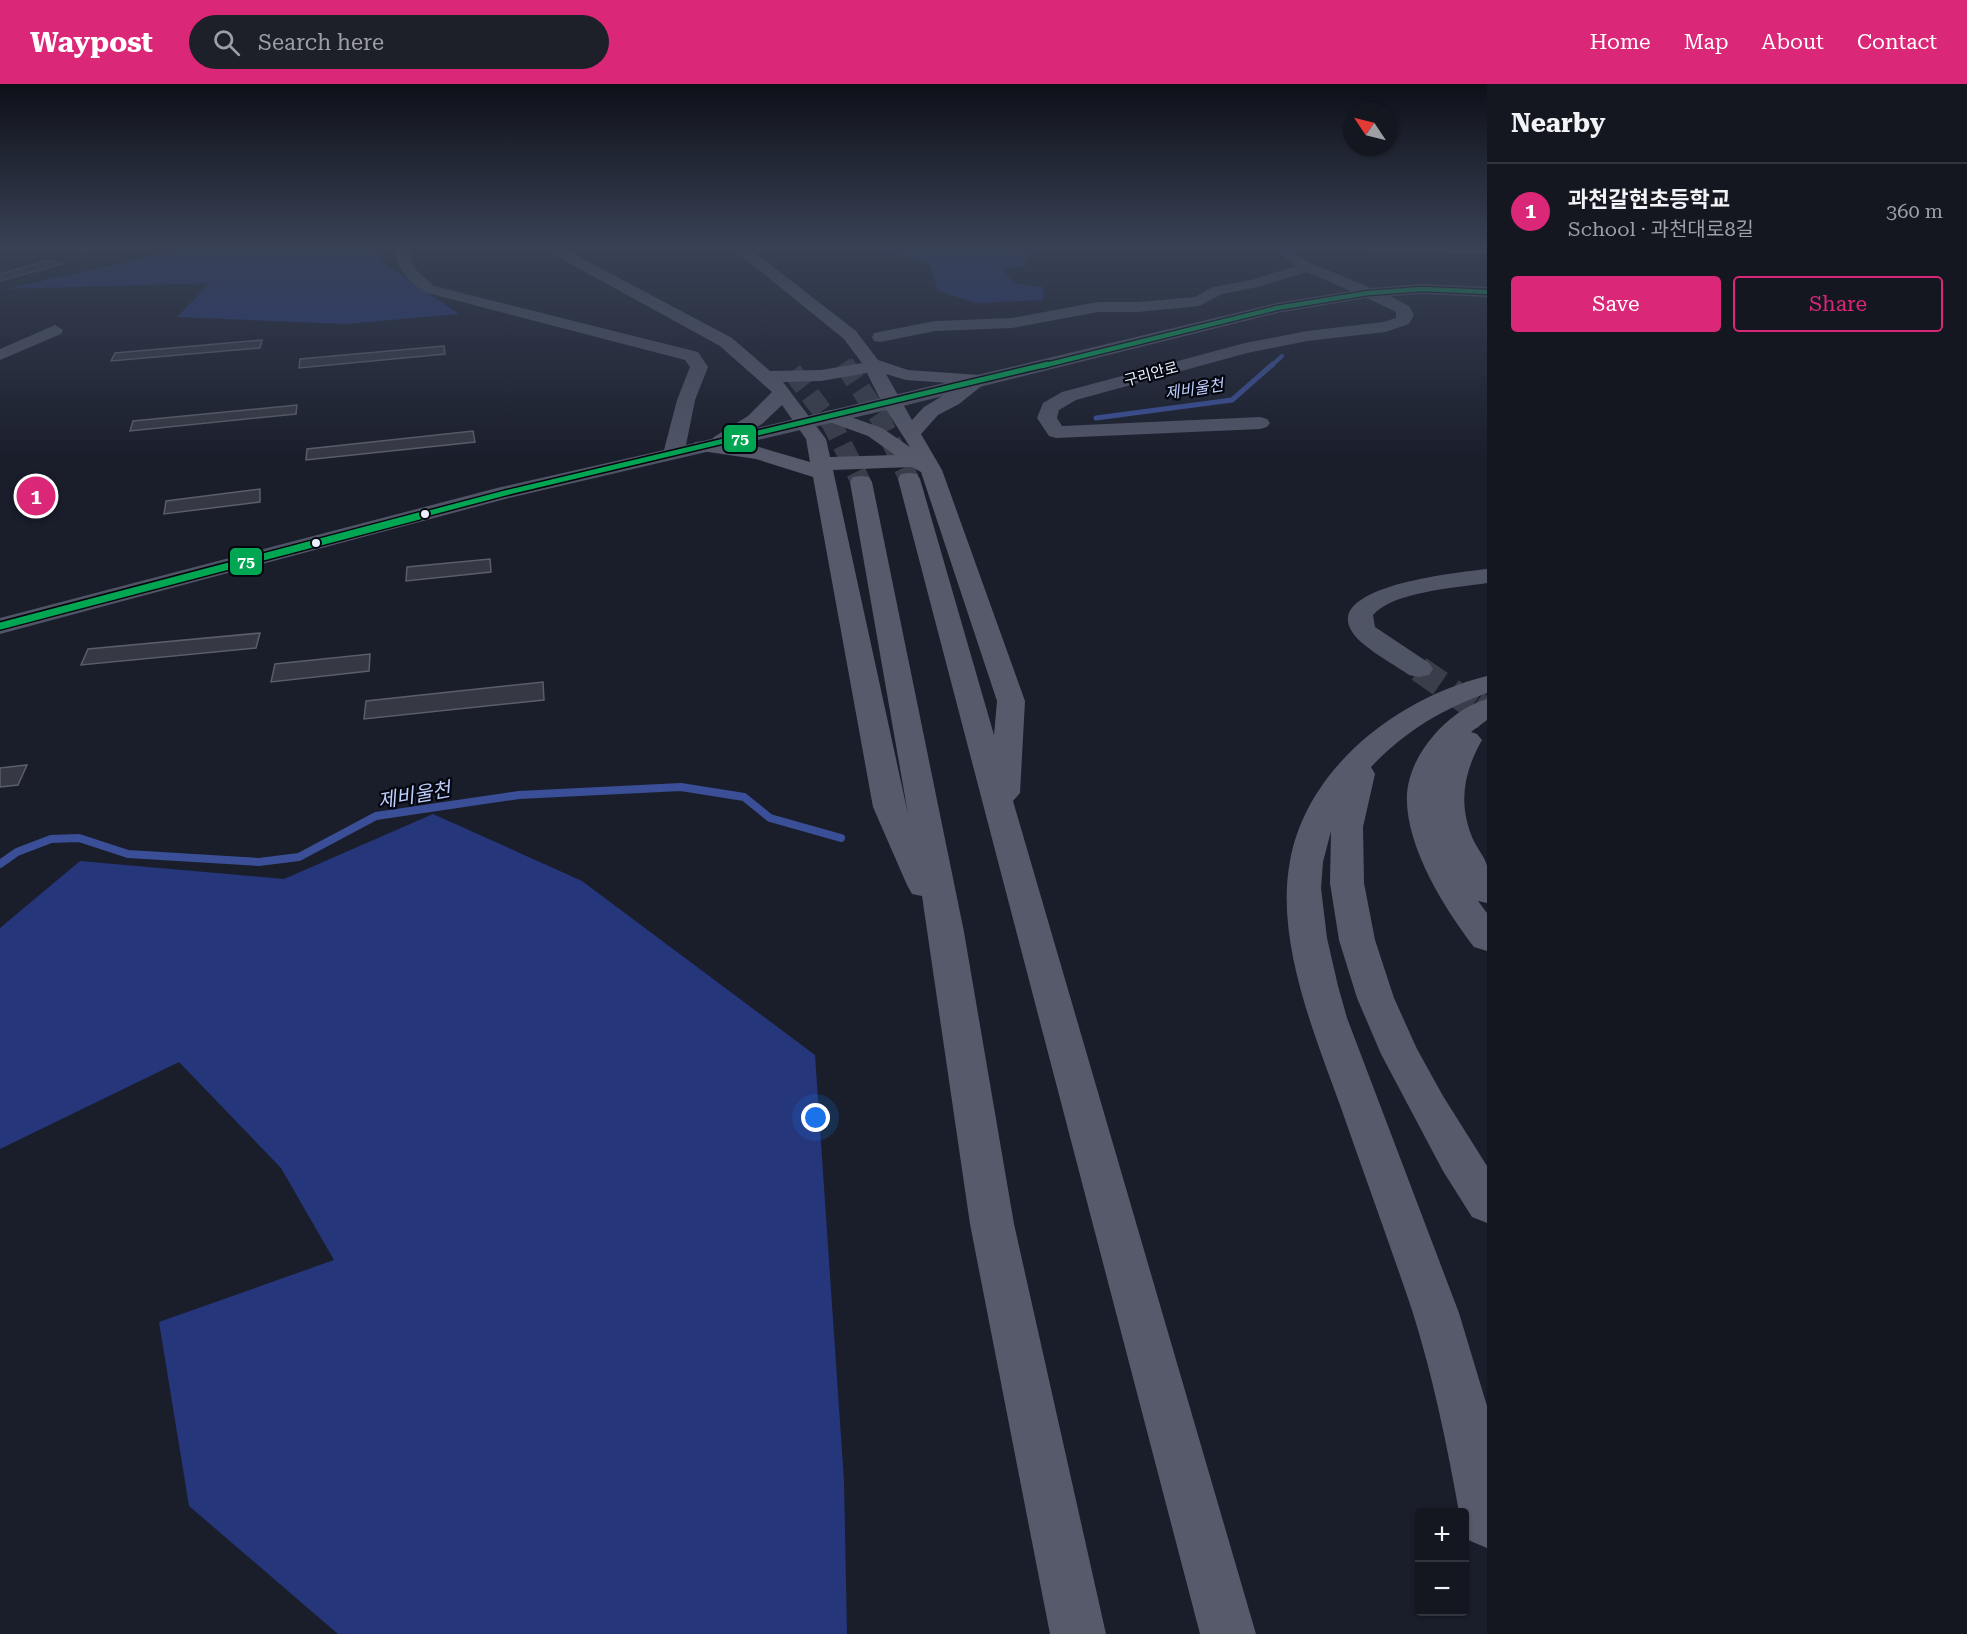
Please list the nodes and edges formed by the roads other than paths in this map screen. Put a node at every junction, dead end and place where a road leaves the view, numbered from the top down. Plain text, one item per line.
1 (540, 317) edge
2 (680, 317) edge
3 (708, 317) edge
4 (828, 317) edge
5 (1042, 317) edge
6 (1238, 317) edge
7 (1405, 317) edge
8 (55, 330) dead end
9 (740, 334) dead end
10 (880, 337) dead end
11 (0, 355) edge
12 (873, 365) junction
13 (781, 378) junction
14 (980, 380) junction
15 (891, 403) junction
16 (854, 411) junction
17 (831, 416) junction
18 (806, 422) junction
19 (1260, 423) dead end
20 (910, 434) junction
21 (711, 443) junction
22 (674, 452) junction
23 (822, 469) junction
24 (919, 470) junction
25 (861, 482) tunnel mouth
26 (1487, 576) edge
27 (0, 626) edge
28 (1419, 669) tunnel mouth
29 (1487, 684) edge
30 (1487, 708) edge
31 (1487, 721) edge
32 (1392, 732) junction
33 (1003, 819) junction
34 (1487, 891) edge
35 (945, 932) junction
36 (1487, 938) edge
37 (1487, 1203) edge
38 (1487, 1521) edge
39 (1077, 1634) edge
40 (1228, 1634) edge

1 - 22 street
2 - 13 highway
3 - 9 highway
4 - 12 highway
5 - 10 street
6 - 14 street
7 - 19 street, 구리안로
8 - 11 street
12 - 13 highway
12 - 14 highway
12 - 15 highway
13 - 16 highway
13 - 18 highway
13 - 21 highway
14 - 15 street
14 - 20 highway
15 - 16 street
15 - 20 highway
16 - 17 street
17 - 18 street
17 - 24 highway
18 - 21 street
18 - 23 highway
20 - 24 highway
21 - 22 street
21 - 23 highway
22 - 27 street
23 - 24 highway
23 - 35 highway
24 - 33 highway
24 - 33 highway
25 - 35 highway
26 - 28 street
29 - 32 highway
30 - 36 highway
31 - 34 highway
32 - 37 highway
32 - 38 highway
33 - 40 highway
35 - 39 highway

